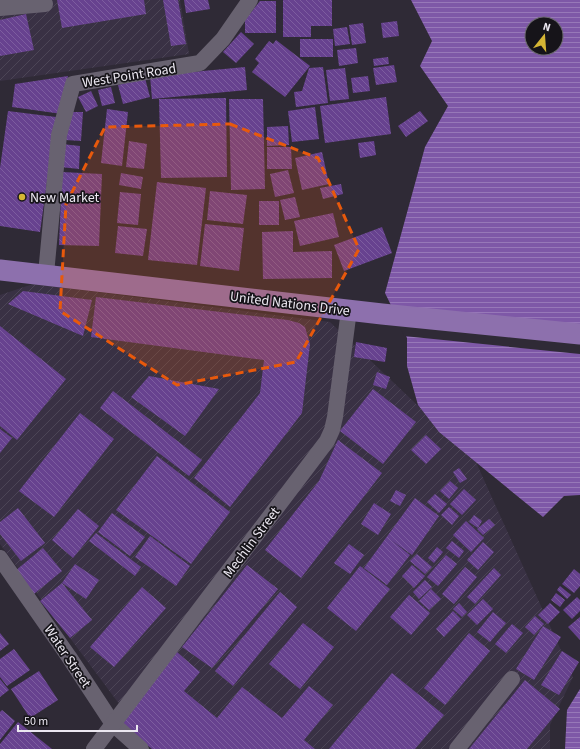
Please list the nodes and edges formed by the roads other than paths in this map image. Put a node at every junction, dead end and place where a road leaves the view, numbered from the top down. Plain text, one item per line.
1 (250, 0) edge
2 (45, 4) dead end
3 (0, 8) edge
4 (0, 270) edge
5 (46, 274) junction
6 (349, 310) junction
7 (580, 334) edge
8 (0, 558) edge
9 (512, 679) dead end
10 (113, 724) junction
11 (94, 749) edge
12 (141, 749) edge
13 (457, 749) edge

1 - 5 street, West Point Road
2 - 3 street
4 - 5 main road, United Nations Drive
5 - 6 main road, United Nations Drive
6 - 7 main road, United Nations Drive
6 - 10 street, Mechlin Street
8 - 10 street, Water Street
9 - 13 street
10 - 11 street, Mechlin Street
10 - 12 street, Water Street

